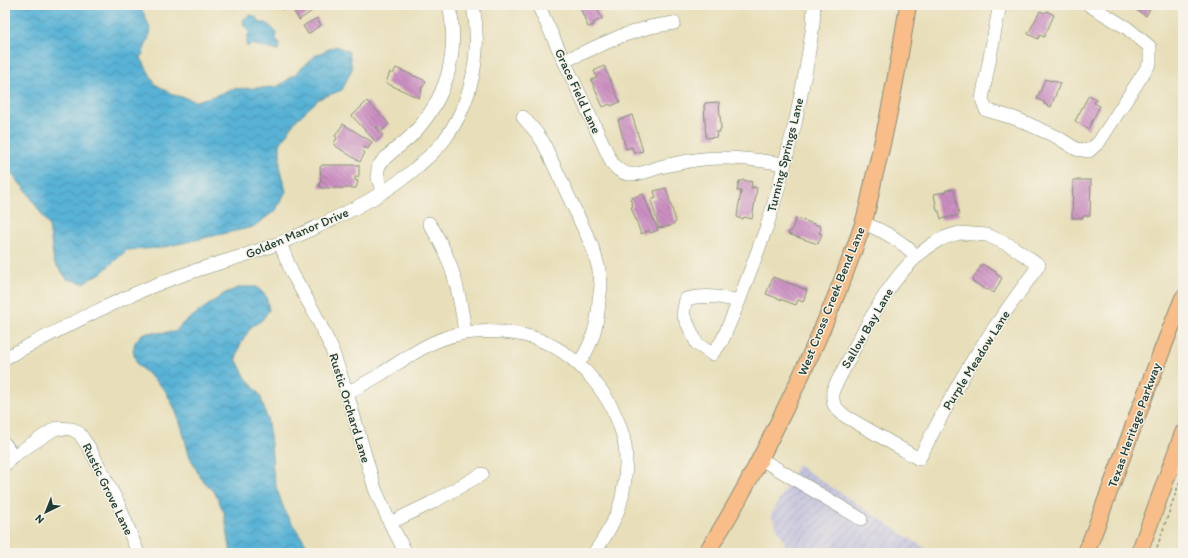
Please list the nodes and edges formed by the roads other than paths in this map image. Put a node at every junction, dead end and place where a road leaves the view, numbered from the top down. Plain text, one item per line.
1 (449, 5) edge
2 (473, 5) edge
3 (538, 5) edge
4 (814, 5) edge
5 (908, 5) edge
6 (1001, 5) edge
7 (1089, 5) edge
8 (674, 23) dead end
9 (564, 61) junction
10 (523, 117) dead end
11 (784, 164) junction
12 (383, 192) junction
13 (429, 223) dead end
14 (863, 223) junction
15 (280, 243) junction
16 (916, 256) junction
17 (1039, 265) joint
18 (1183, 298) edge
19 (739, 300) junction
20 (1179, 314) edge
21 (465, 333) junction
22 (5, 358) edge
23 (578, 364) junction
24 (347, 392) junction
25 (1183, 433) edge
26 (5, 444) edge
27 (760, 459) junction
28 (919, 459) joint
29 (9, 460) edge
30 (1179, 468) edge
31 (482, 474) dead end
32 (861, 519) dead end
33 (390, 523) junction
34 (138, 553) edge
35 (406, 553) edge
36 (594, 553) edge
37 (706, 553) edge
38 (1086, 553) edge
39 (1139, 553) edge

1 - 12 street
2 - 12 street, Golden Manor Drive
3 - 9 street, Grace Field Lane
4 - 11 street, Turning Springs Lane
5 - 14 main road, West Cross Creek Bend Lane
6 - 7 street
8 - 9 street
9 - 11 street, Grace Field Lane
10 - 23 street
11 - 19 street, Turning Springs Lane
12 - 15 street, Golden Manor Drive
13 - 21 street
14 - 16 street
14 - 27 main road, West Cross Creek Bend Lane
15 - 22 street, Golden Manor Drive
15 - 24 street, Rustic Orchard Lane
16 - 17 street, Sallow Bay Lane
16 - 28 street, Sallow Bay Lane
17 - 28 street, Purple Meadow Lane
18 - 20 main road, Texas Heritage Parkway
19 - 19 street, Turning Springs Lane
20 - 38 main road, Texas Heritage Parkway
21 - 23 street
21 - 24 street
23 - 36 street
24 - 33 street, Rustic Orchard Lane
25 - 30 main road
26 - 29 street
27 - 32 street
27 - 37 main road, West Cross Creek Bend Lane
29 - 34 street, Rustic Grove Lane
30 - 39 main road
31 - 33 street
33 - 35 street, Rustic Orchard Lane

